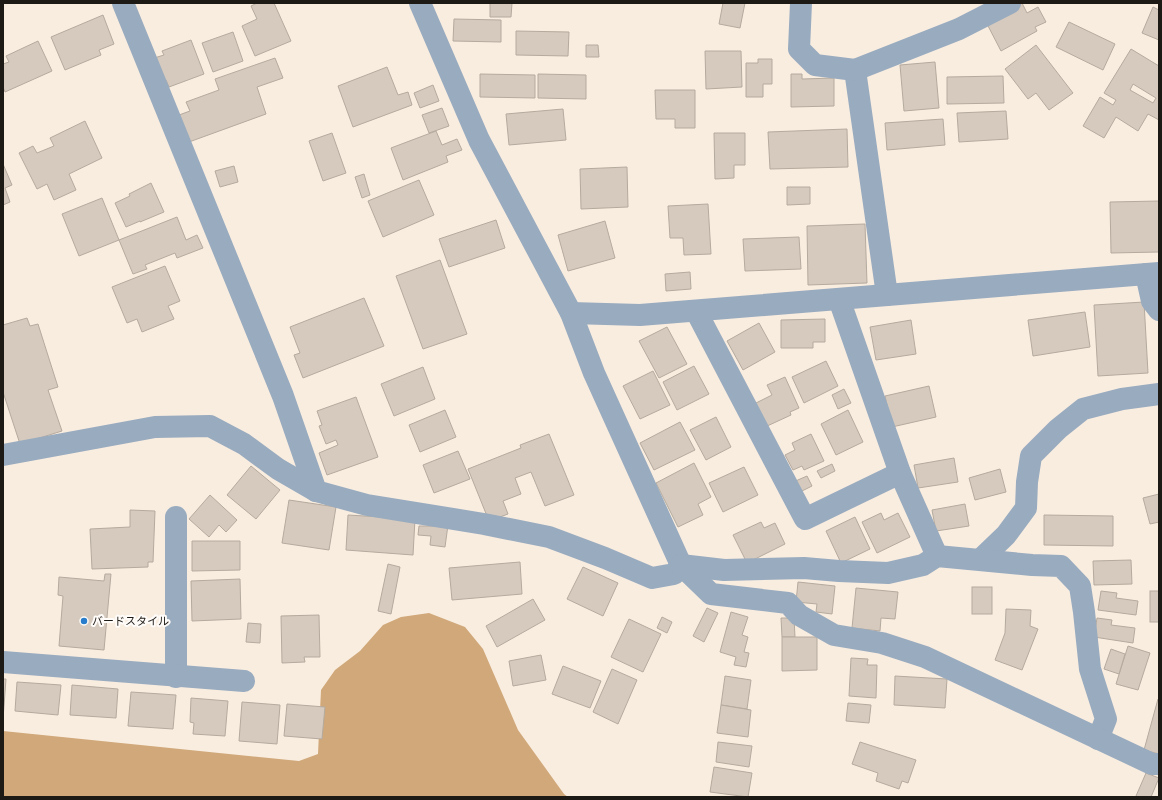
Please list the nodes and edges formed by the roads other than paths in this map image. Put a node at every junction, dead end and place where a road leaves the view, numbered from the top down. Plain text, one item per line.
1 (122, 3) edge
2 (420, 3) edge
3 (801, 3) edge
4 (1010, 3) edge
5 (855, 70) junction
6 (1152, 274) edge
7 (887, 295) junction
8 (839, 299) junction
9 (1159, 310) edge
10 (696, 311) junction
11 (571, 313) junction
12 (1159, 394) edge
13 (3, 455) edge
14 (900, 473) junction
15 (316, 491) junction
16 (176, 517) dead end
17 (937, 556) junction
18 (981, 559) junction
19 (681, 564) junction
20 (3, 662) edge
21 (176, 677) junction
22 (244, 681) dead end
23 (1098, 739) junction
24 (1159, 764) edge

1 - 15 street
2 - 11 street
3 - 5 street
4 - 5 street
5 - 7 street
6 - 7 street
6 - 9 street
7 - 8 street
8 - 10 street
8 - 14 street
10 - 11 street
10 - 14 street
11 - 19 street
12 - 18 street
13 - 15 street
14 - 17 street
15 - 19 street
16 - 21 street
17 - 18 street
17 - 19 street
18 - 23 street
19 - 23 street
20 - 21 street
21 - 22 street
23 - 24 street

